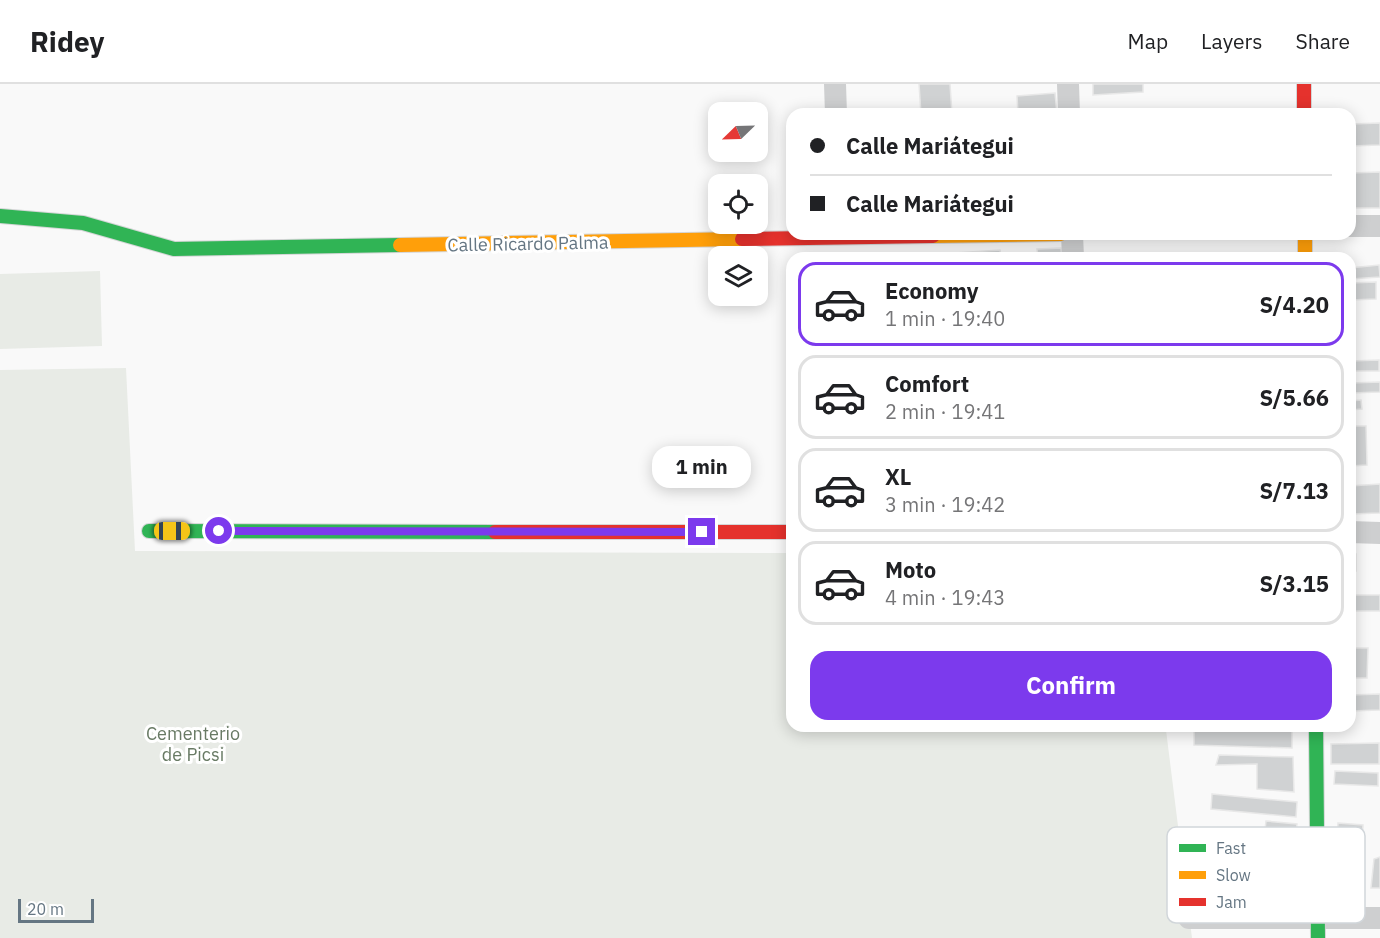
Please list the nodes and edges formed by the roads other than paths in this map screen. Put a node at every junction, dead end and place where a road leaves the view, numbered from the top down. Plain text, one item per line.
1 (835, 84) edge
2 (1068, 84) edge
3 (1304, 84) edge
4 (836, 108) edge
5 (1069, 108) edge
6 (1304, 108) edge
7 (0, 216) edge
8 (1356, 226) edge
9 (1380, 226) edge
10 (930, 240) edge
11 (843, 244) edge
12 (148, 531) dead end
13 (786, 532) edge
14 (1356, 532) edge
15 (1380, 533) edge
16 (1316, 732) edge
17 (1317, 827) edge
18 (1380, 918) edge
19 (1365, 920) edge
20 (1261, 923) edge
21 (1346, 923) edge
22 (1318, 927) edge

1 - 4 street
2 - 5 street
3 - 6 street
7 - 11 street, Calle Ricardo Palma
8 - 9 street
10 - 11 street, Calle Ricardo Palma
12 - 13 street
14 - 15 street
16 - 17 street
18 - 19 street
20 - 22 street
21 - 22 street

